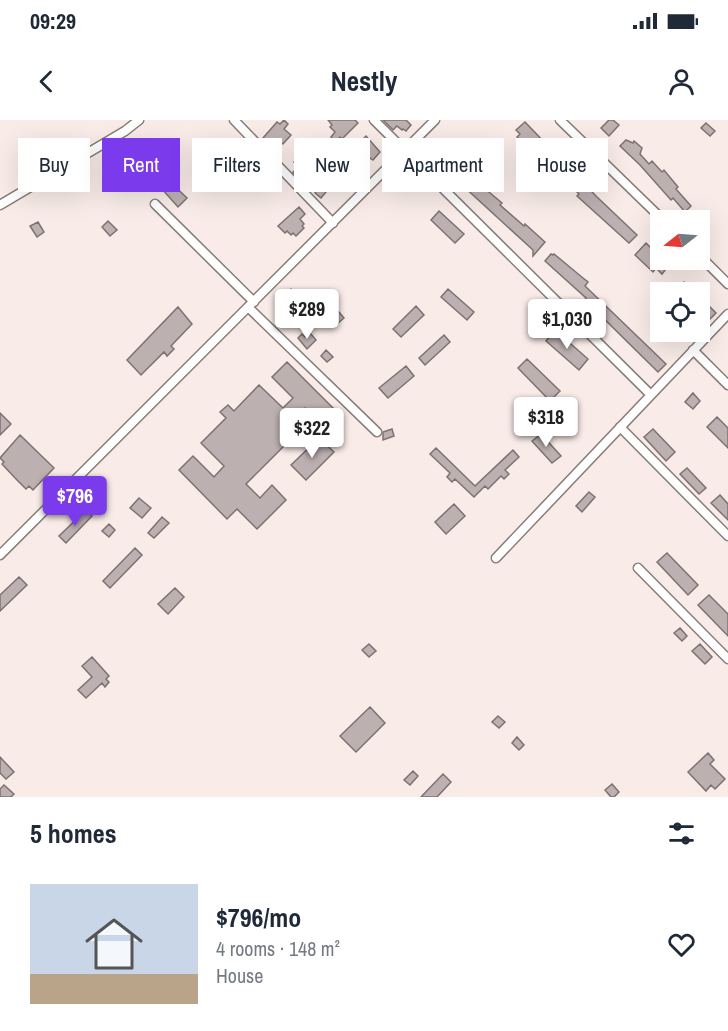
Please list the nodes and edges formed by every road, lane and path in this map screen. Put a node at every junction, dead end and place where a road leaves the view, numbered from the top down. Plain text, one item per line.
1 (139, 120) edge
2 (234, 120) edge
3 (374, 120) edge
4 (435, 120) edge
5 (560, 120) edge
6 (392, 138) edge
7 (418, 138) edge
8 (382, 174) edge
9 (446, 192) edge
10 (154, 204) dead end
11 (0, 205) edge
12 (653, 210) edge
13 (333, 223) junction
14 (710, 266) edge
15 (728, 284) edge
16 (252, 305) junction
17 (728, 314) edge
18 (693, 350) junction
19 (728, 385) edge
20 (651, 395) junction
21 (620, 428) junction
22 (377, 432) dead end
23 (728, 536) edge
24 (0, 555) edge
25 (496, 558) dead end
26 (638, 568) dead end
27 (728, 658) edge

1 - 11 street
2 - 13 street
3 - 6 street
4 - 7 street
5 - 12 street
8 - 13 street
9 - 20 street
10 - 16 street
13 - 16 street
14 - 15 street
16 - 22 street
16 - 24 street
17 - 18 street
18 - 19 street
18 - 20 street
20 - 21 street
21 - 23 street
21 - 25 street
26 - 27 street

